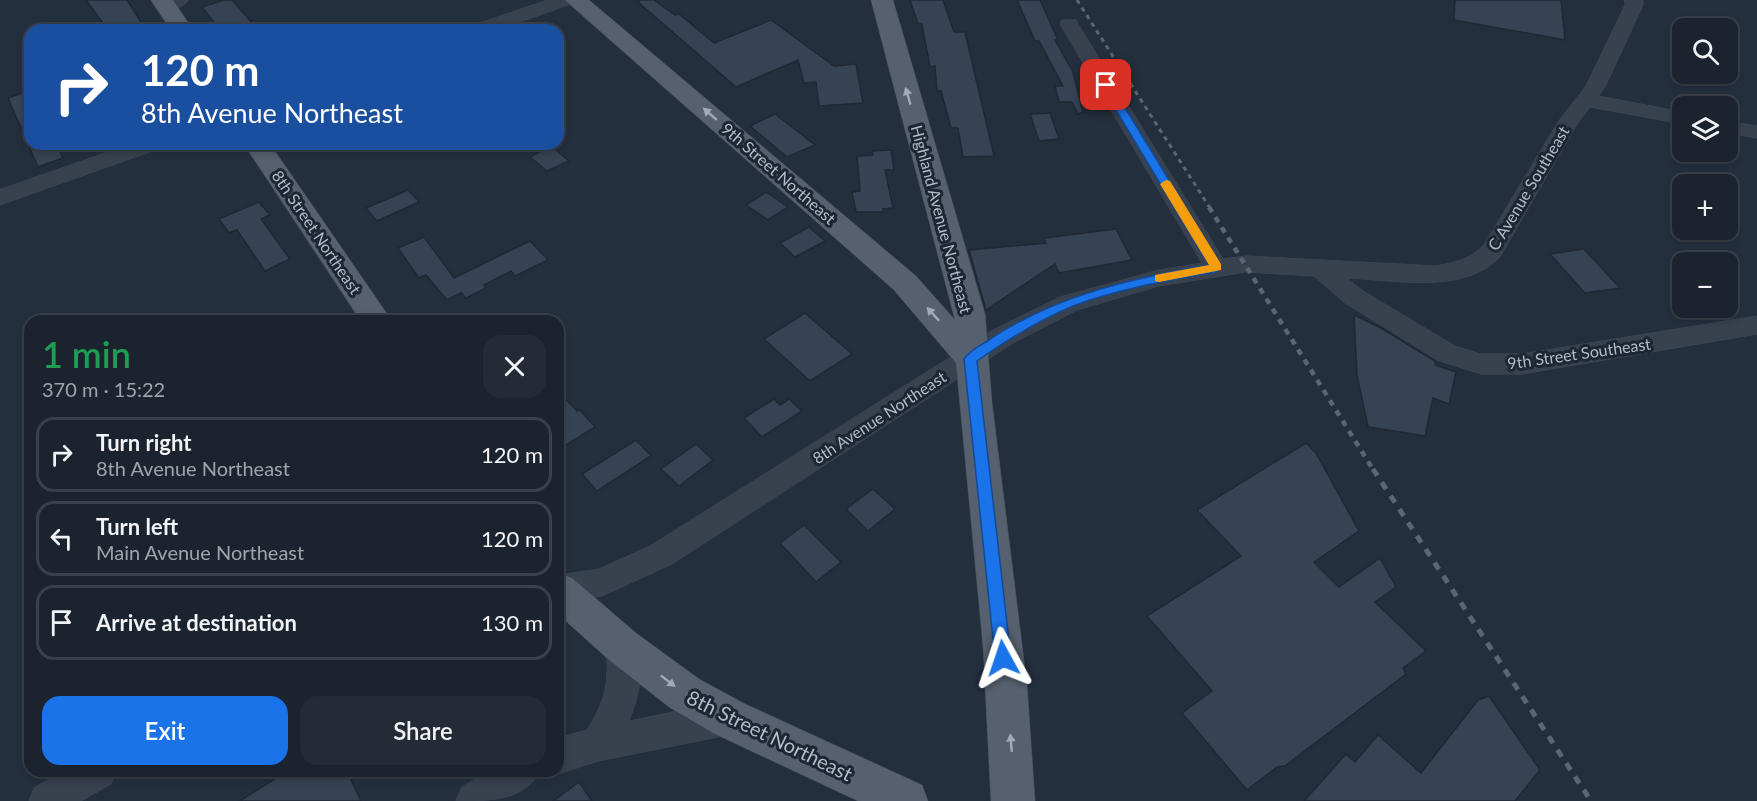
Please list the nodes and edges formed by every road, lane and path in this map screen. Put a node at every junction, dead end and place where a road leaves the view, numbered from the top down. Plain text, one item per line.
1 (565, 0) edge
2 (576, 0) edge
3 (882, 0) edge
4 (1634, 0) edge
5 (169, 2) edge
6 (179, 24) edge
7 (496, 24) edge
8 (1069, 24) dead end
9 (1587, 100) junction
10 (1672, 116) edge
11 (1738, 129) edge
12 (1757, 132) edge
13 (134, 150) edge
14 (261, 150) edge
15 (0, 198) edge
16 (1246, 264) joint
17 (1216, 267) junction
18 (1320, 268) junction
19 (373, 315) edge
20 (1757, 325) edge
21 (971, 359) junction
22 (564, 589) edge
23 (564, 595) edge
24 (622, 646) junction
25 (728, 718) junction
26 (598, 744) junction
27 (564, 754) edge
28 (88, 777) edge
29 (512, 777) edge
30 (47, 801) edge
31 (474, 801) edge
32 (906, 801) edge
33 (1013, 801) edge

1 - 7 street
21 -> 2 main road, 9th Street Northeast
21 -> 3 main road, Highland Avenue Northeast
4 - 9 street, C Avenue Southeast
5 - 6 main road
8 - 17 street
9 - 10 street
9 - 18 street, C Avenue Southeast
11 - 12 street
13 - 15 street
14 - 19 main road, 8th Street Northeast
16 - 17 street, 8th Avenue Northeast
16 - 18 street, C Avenue Southeast
17 - 21 street, 8th Avenue Northeast
18 - 20 street, 9th Street Southeast
21 - 22 street, 8th Avenue Northeast
33 -> 21 main road, Highland Avenue Northeast
23 - 24 main road, 8th Street Northeast
24 -> 25 main road, 8th Street Northeast
24 - 26 street
25 - 26 street
25 - 32 main road, 8th Street Northeast
26 - 27 street
28 - 30 street
29 - 31 street

